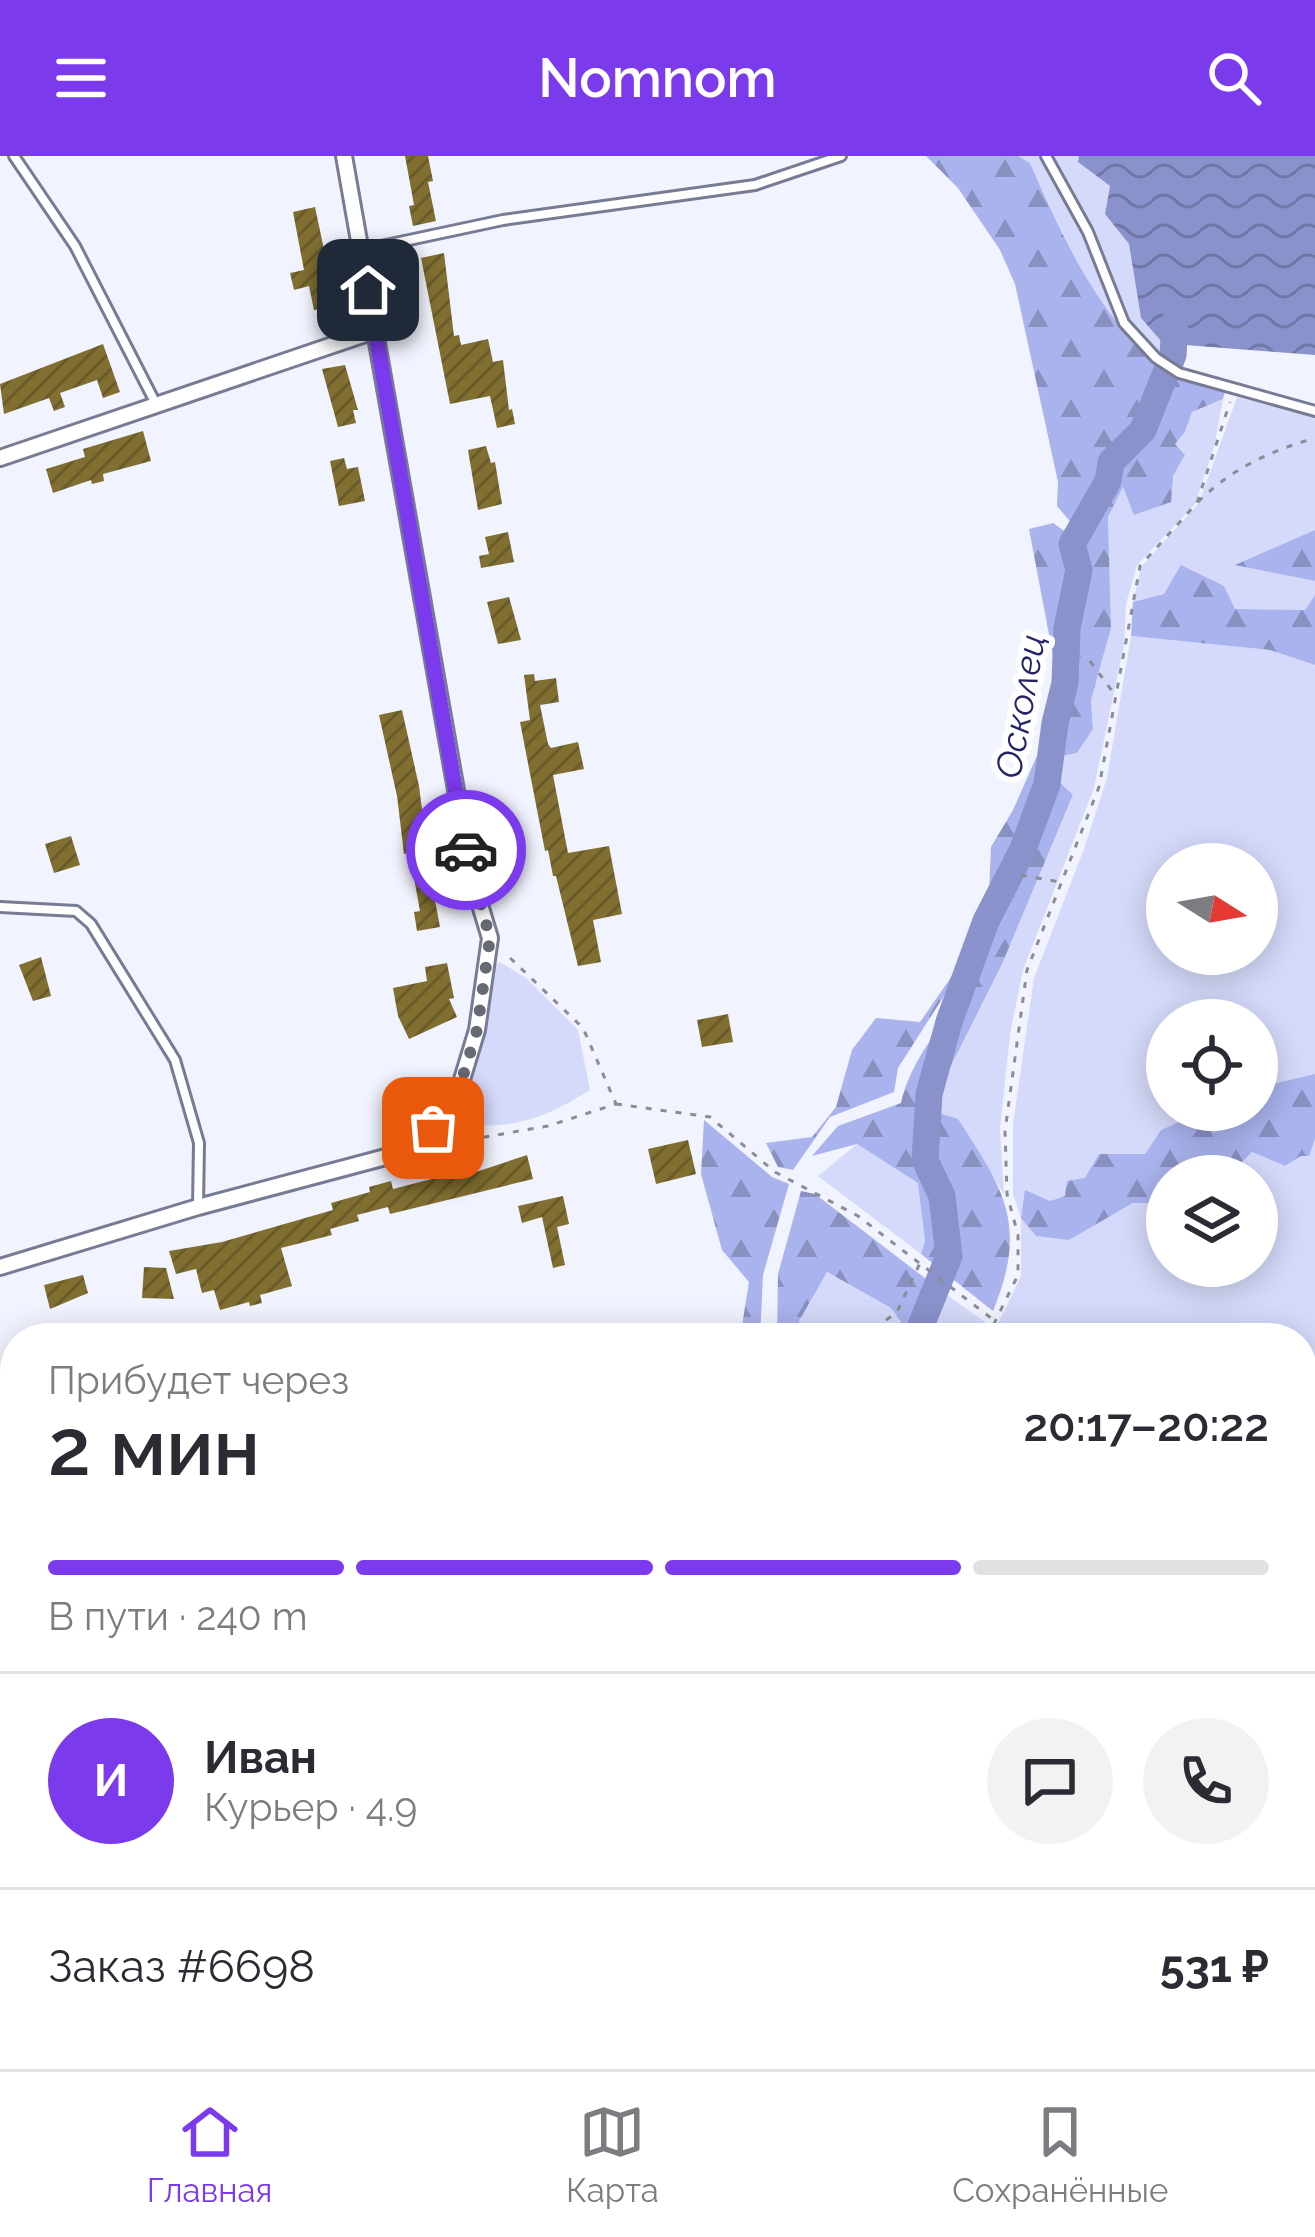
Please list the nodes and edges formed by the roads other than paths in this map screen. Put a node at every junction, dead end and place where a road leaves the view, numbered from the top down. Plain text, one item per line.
1 (14, 156) edge
2 (344, 156) edge
3 (841, 156) edge
4 (1046, 156) edge
5 (362, 250) junction
6 (374, 331) junction
7 (157, 404) junction
8 (1315, 411) edge
9 (0, 458) edge
10 (0, 907) edge
11 (198, 1207) junction
12 (0, 1267) edge

1 - 7 lane
2 - 5 street
3 - 5 lane
4 - 8 lane
5 - 6 street
6 - 7 street
6 - 11 street
7 - 9 street
10 - 11 lane
11 - 12 street

